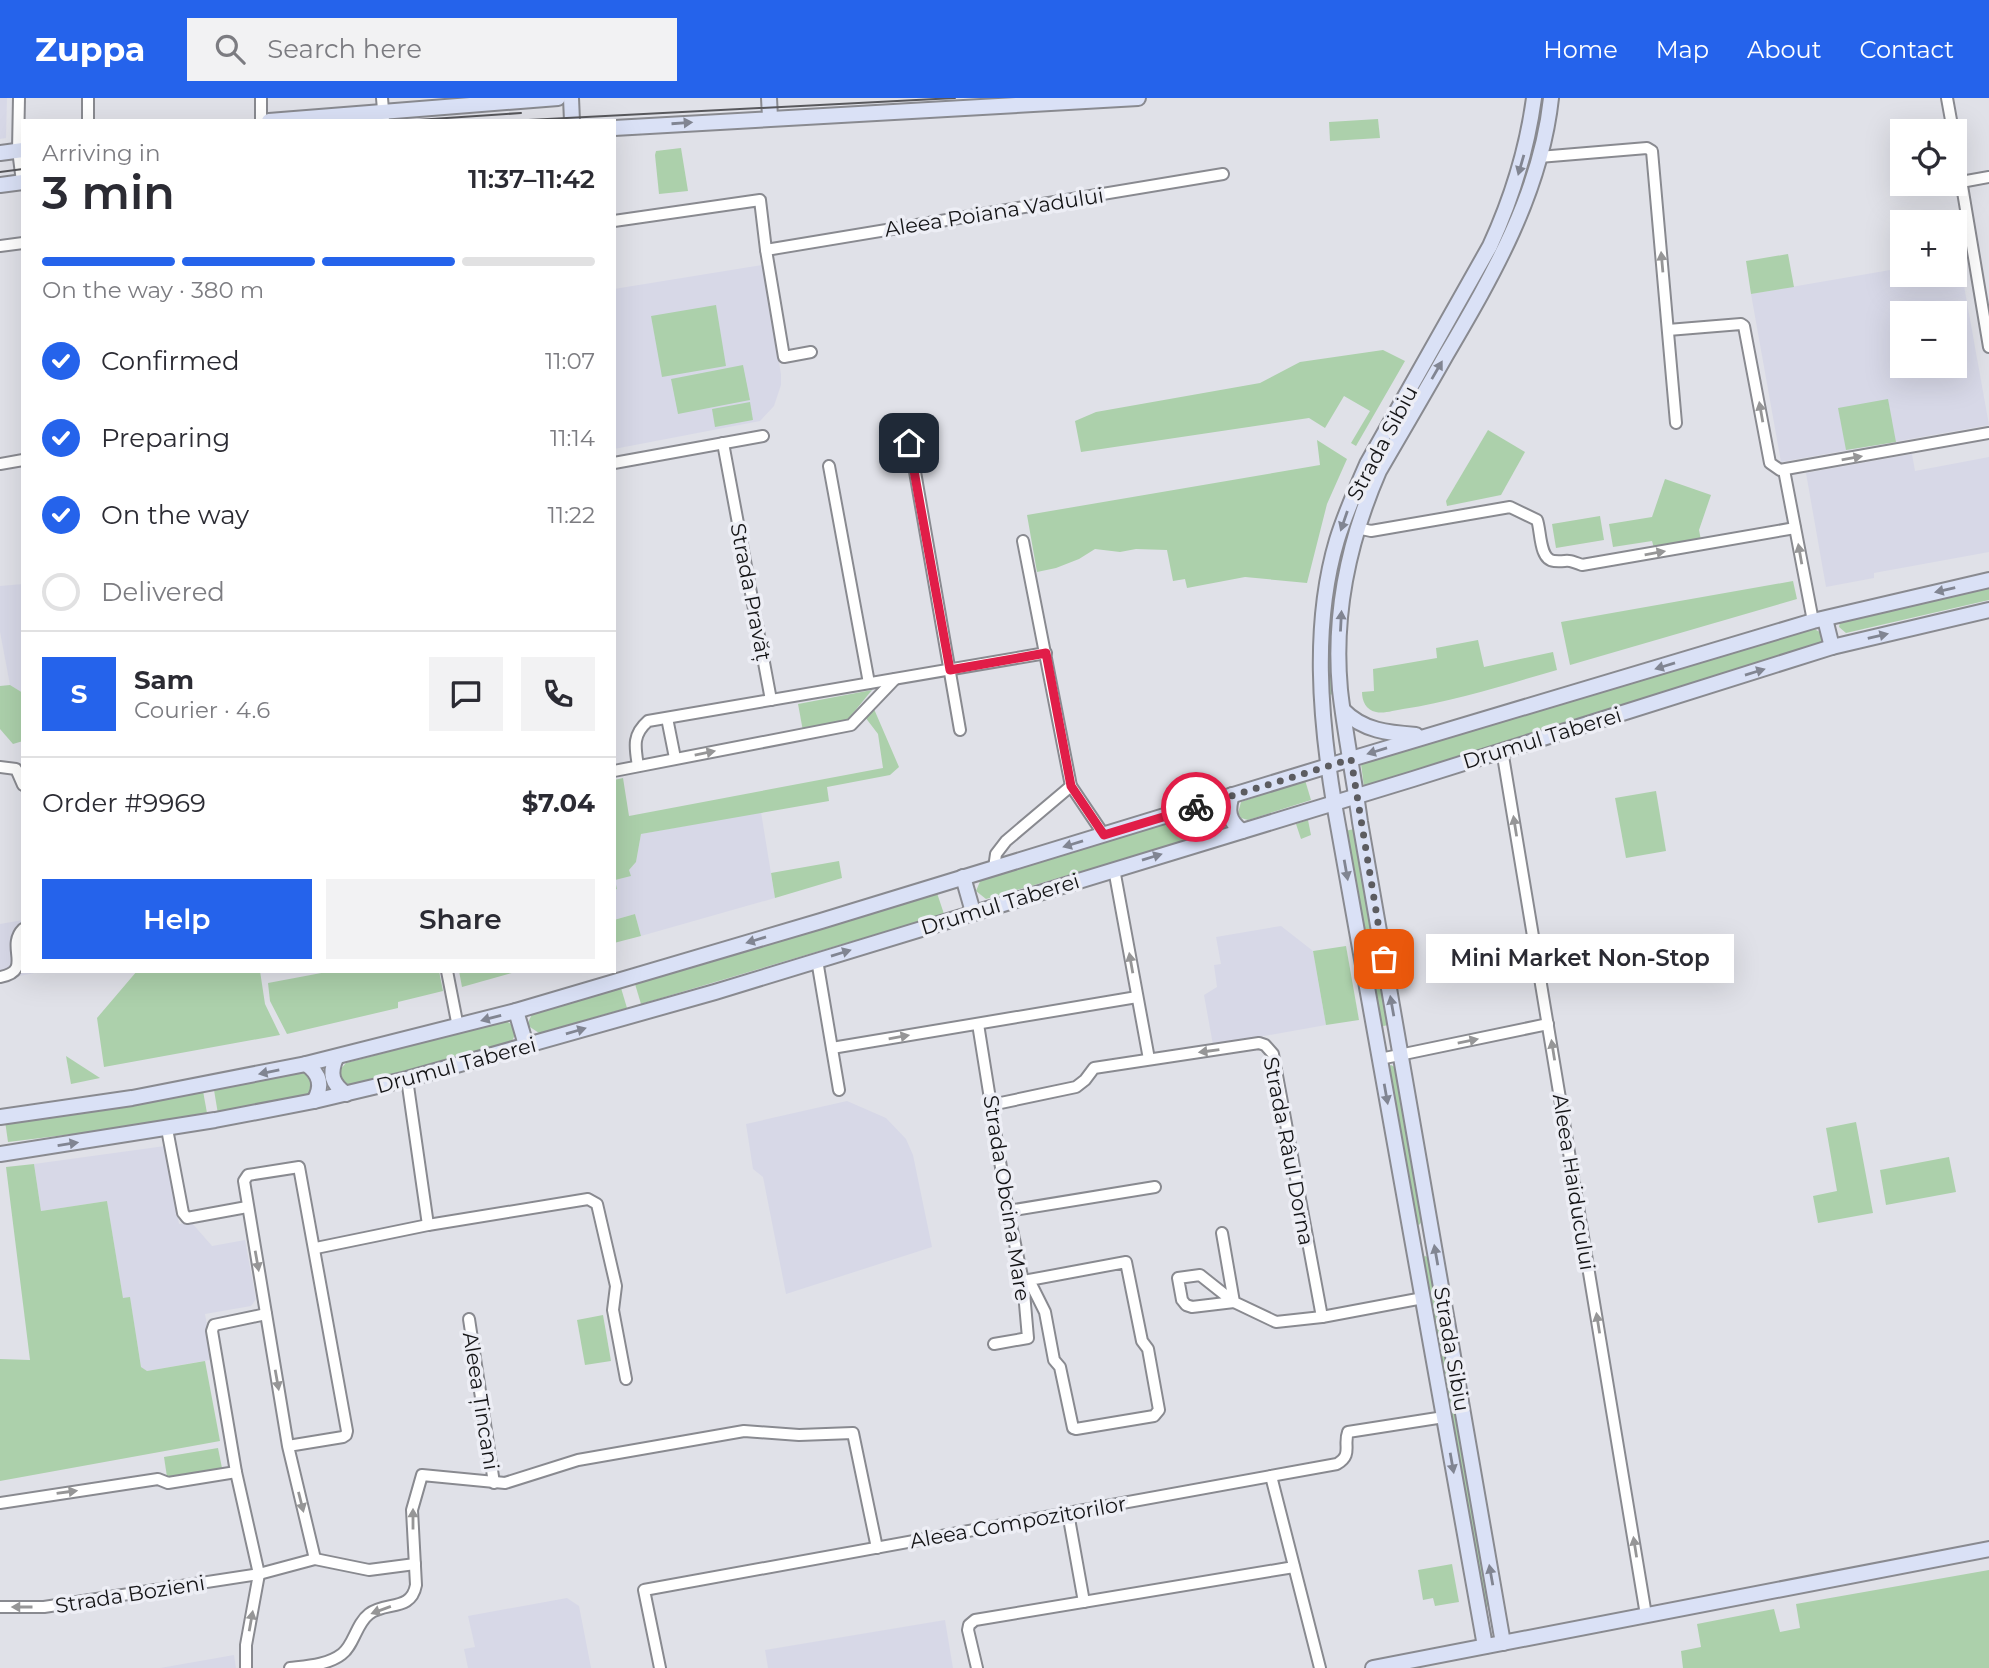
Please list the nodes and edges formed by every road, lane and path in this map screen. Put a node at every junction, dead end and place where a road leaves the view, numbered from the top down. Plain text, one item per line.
1 (19, 98) edge
2 (88, 98) edge
3 (261, 98) edge
4 (558, 98) edge
5 (571, 98) edge
6 (769, 98) edge
7 (1138, 98) edge
8 (1534, 98) edge
9 (1551, 98) edge
10 (1947, 98) edge
11 (1050, 101) edge
12 (383, 110) edge
13 (770, 117) junction
14 (88, 119) edge
15 (261, 119) edge
16 (290, 119) edge
17 (572, 119) edge
18 (1950, 119) edge
19 (616, 128) edge
20 (20, 150) edge
21 (0, 153) edge
22 (1539, 157) junction
23 (1223, 174) dead end
24 (1989, 177) edge
25 (1967, 181) edge
26 (21, 182) edge
27 (0, 185) edge
28 (1964, 196) edge
29 (616, 221) edge
30 (21, 243) edge
31 (0, 246) edge
32 (766, 250) junction
33 (1668, 330) junction
34 (1988, 332) edge
35 (1989, 347) edge
36 (811, 352) dead end
37 (1676, 423) dead end
38 (1989, 433) edge
39 (763, 436) dead end
40 (723, 443) junction
41 (909, 443) dead end
42 (21, 460) edge
43 (616, 463) edge
44 (0, 464) edge
45 (829, 466) dead end
46 (1784, 470) junction
47 (1357, 528) junction
48 (1795, 528) junction
49 (1023, 541) dead end
50 (1989, 580) edge
51 (1989, 610) edge
52 (1819, 620) junction
53 (1832, 647) junction
54 (1046, 653) junction
55 (950, 670) junction
56 (895, 679) junction
57 (869, 683) junction
58 (771, 700) junction
59 (1343, 710) junction
60 (667, 718) junction
61 (960, 730) dead end
62 (1428, 736) junction
63 (1502, 750) junction
64 (675, 758) junction
65 (1351, 759) junction
66 (638, 766) junction
67 (1328, 766) junction
68 (0, 767) edge
69 (616, 771) edge
70 (21, 780) edge
71 (1071, 786) junction
72 (1232, 795) junction
73 (1357, 796) junction
74 (1334, 803) junction
75 (1201, 805) junction
76 (1242, 831) junction
77 (1104, 835) junction
78 (1209, 840) junction
79 (994, 868) junction
80 (1114, 869) junction
81 (964, 877) junction
82 (973, 912) junction
83 (21, 932) edge
84 (817, 960) junction
85 (447, 973) edge
86 (0, 977) edge
87 (1137, 997) junction
88 (516, 1011) junction
89 (978, 1024) junction
90 (1548, 1024) junction
91 (458, 1027) junction
92 (526, 1045) junction
93 (832, 1048) junction
94 (1401, 1054) junction
95 (335, 1058) junction
96 (1149, 1059) junction
97 (1380, 1059) junction
98 (306, 1064) junction
99 (407, 1079) junction
100 (839, 1090) dead end
101 (346, 1094) junction
102 (314, 1101) junction
103 (991, 1105) junction
104 (0, 1117) edge
105 (167, 1129) junction
106 (0, 1154) edge
107 (1156, 1186) dead end
108 (247, 1207) junction
109 (1008, 1211) junction
110 (428, 1225) junction
111 (1431, 1230) junction
112 (1222, 1233) dead end
113 (1411, 1233) junction
114 (316, 1248) junction
115 (1026, 1280) junction
116 (1423, 1298) junction
117 (1234, 1301) junction
118 (266, 1314) junction
119 (1322, 1317) junction
120 (469, 1319) dead end
121 (994, 1345) dead end
122 (626, 1379) dead end
123 (1444, 1417) junction
124 (288, 1446) junction
125 (236, 1472) junction
126 (1271, 1476) junction
127 (494, 1483) junction
128 (0, 1503) edge
129 (1068, 1513) junction
130 (877, 1548) junction
131 (1989, 1549) edge
132 (315, 1559) junction
133 (415, 1564) junction
134 (1294, 1567) junction
135 (259, 1574) junction
136 (1084, 1602) junction
137 (0, 1607) edge
138 (1646, 1615) junction
139 (1503, 1643) junction
140 (1485, 1646) junction
141 (246, 1668) edge
142 (290, 1668) edge
143 (660, 1668) edge
144 (977, 1668) edge
145 (1320, 1668) edge
146 (1373, 1668) edge

1 - 20 street
2 - 14 street
3 - 15 street
4 - 12 main road
5 - 17 main road
6 - 13 main road
7 - 11 main road
8 -> 67 main road, Strada Sibiu
9 - 22 main road, Strada Sibiu
10 - 18 street
11 - 13 main road
12 - 16 main road
19 -> 13 main road
20 - 21 main road
33 -> 22 street
47 -> 22 main road, Strada Sibiu
23 - 32 street, Aleea Poiana Vadului
24 - 25 street
26 - 27 main road
28 - 34 street
29 - 32 street
30 - 31 street
32 - 36 street
33 - 37 street
46 -> 33 street
34 - 35 street
46 -> 38 street
39 - 40 street
40 - 43 street
40 - 58 street, Strada Pravăț
41 - 55 street
42 - 44 street
45 - 57 street
46 - 48 street
47 -> 48 street
59 -> 47 main road, Strada Sibiu
52 -> 48 street
49 - 54 street
50 -> 52 main road, Drumul Taberei
53 -> 51 main road, Drumul Taberei
52 - 53 main road
52 -> 62 main road, Drumul Taberei
63 -> 53 main road, Drumul Taberei
54 - 55 street
54 - 71 street
55 - 56 street
55 - 61 street
56 - 57 street
64 -> 56 street
57 - 58 street
58 - 60 street
59 - 62 main road
59 - 65 main road, Strada Sibiu
60 - 64 street
60 - 66 street
62 -> 65 main road, Drumul Taberei
63 - 73 main road, Drumul Taberei
90 -> 63 street, Aleea Haiducului
64 - 66 street
65 - 67 main road, Drumul Taberei
65 - 73 main road, Strada Sibiu
66 - 69 street
67 - 72 main road, Drumul Taberei
67 - 74 main road, Strada Sibiu
68 - 70 street
71 - 77 street
71 - 79 street
72 - 75 main road, Drumul Taberei
72 - 76 main road
73 - 74 main road, Drumul Taberei
94 -> 73 main road, Strada Sibiu
74 - 76 main road, Drumul Taberei
74 -> 97 main road, Strada Sibiu
75 - 77 main road, Drumul Taberei
75 - 78 main road
76 - 78 main road, Drumul Taberei
77 -> 79 main road, Drumul Taberei
80 -> 78 main road, Drumul Taberei
79 - 81 main road, Drumul Taberei
80 - 82 main road, Drumul Taberei
87 -> 80 street
81 - 82 main road
81 -> 88 main road, Drumul Taberei
84 -> 82 main road, Drumul Taberei
83 - 86 street
92 -> 84 main road, Drumul Taberei
84 - 93 street
85 - 91 street
87 - 89 street
87 - 96 street
88 -> 91 main road, Drumul Taberei
88 - 92 main road
93 -> 89 street
89 - 103 street, Strada Obcina Mare
94 -> 90 street
138 -> 90 street, Aleea Haiducului
91 - 95 main road, Drumul Taberei
92 - 99 main road, Drumul Taberei
93 - 100 street
94 - 97 street
94 - 111 main road, Strada Sibiu
95 - 98 main road, Drumul Taberei
95 - 101 main road
96 - 103 street
119 -> 96 street, Strada Râul Dorna
97 -> 113 main road, Strada Sibiu
98 - 102 main road
98 -> 104 main road, Drumul Taberei
99 - 101 main road, Drumul Taberei
99 - 110 street
101 - 102 main road, Drumul Taberei
102 - 105 main road, Drumul Taberei
103 - 109 street, Strada Obcina Mare
106 -> 105 main road, Drumul Taberei
105 - 108 street
107 - 109 street
108 - 114 street
108 -> 118 street
109 - 115 street, Strada Obcina Mare
110 - 114 street
110 - 122 street
111 - 113 main road
139 -> 111 main road, Strada Sibiu
112 - 117 street
113 - 116 main road, Strada Sibiu
114 - 124 street
115 - 115 street
115 - 121 street, Strada Obcina Mare
116 - 119 street
116 - 123 main road, Strada Sibiu
117 - 117 street
117 - 119 street
118 -> 124 street
118 - 125 street
120 - 127 street, Aleea Țincani
123 - 126 street, Aleea Compozitorilor
123 -> 140 main road, Strada Sibiu
124 -> 132 street
128 -> 125 street
125 - 135 street
126 - 129 street, Aleea Compozitorilor
126 - 134 street
127 - 130 street
133 -> 127 street
129 - 130 street, Aleea Compozitorilor
129 - 136 street
130 - 143 street, Aleea Compozitorilor
131 - 138 main road
132 - 133 street
132 - 135 street, Strada Bozieni
133 -> 142 street
134 - 136 street
134 - 145 street
135 -> 137 street, Strada Bozieni
141 -> 135 street
136 - 144 street
138 - 139 main road
139 - 140 main road
140 - 146 main road

